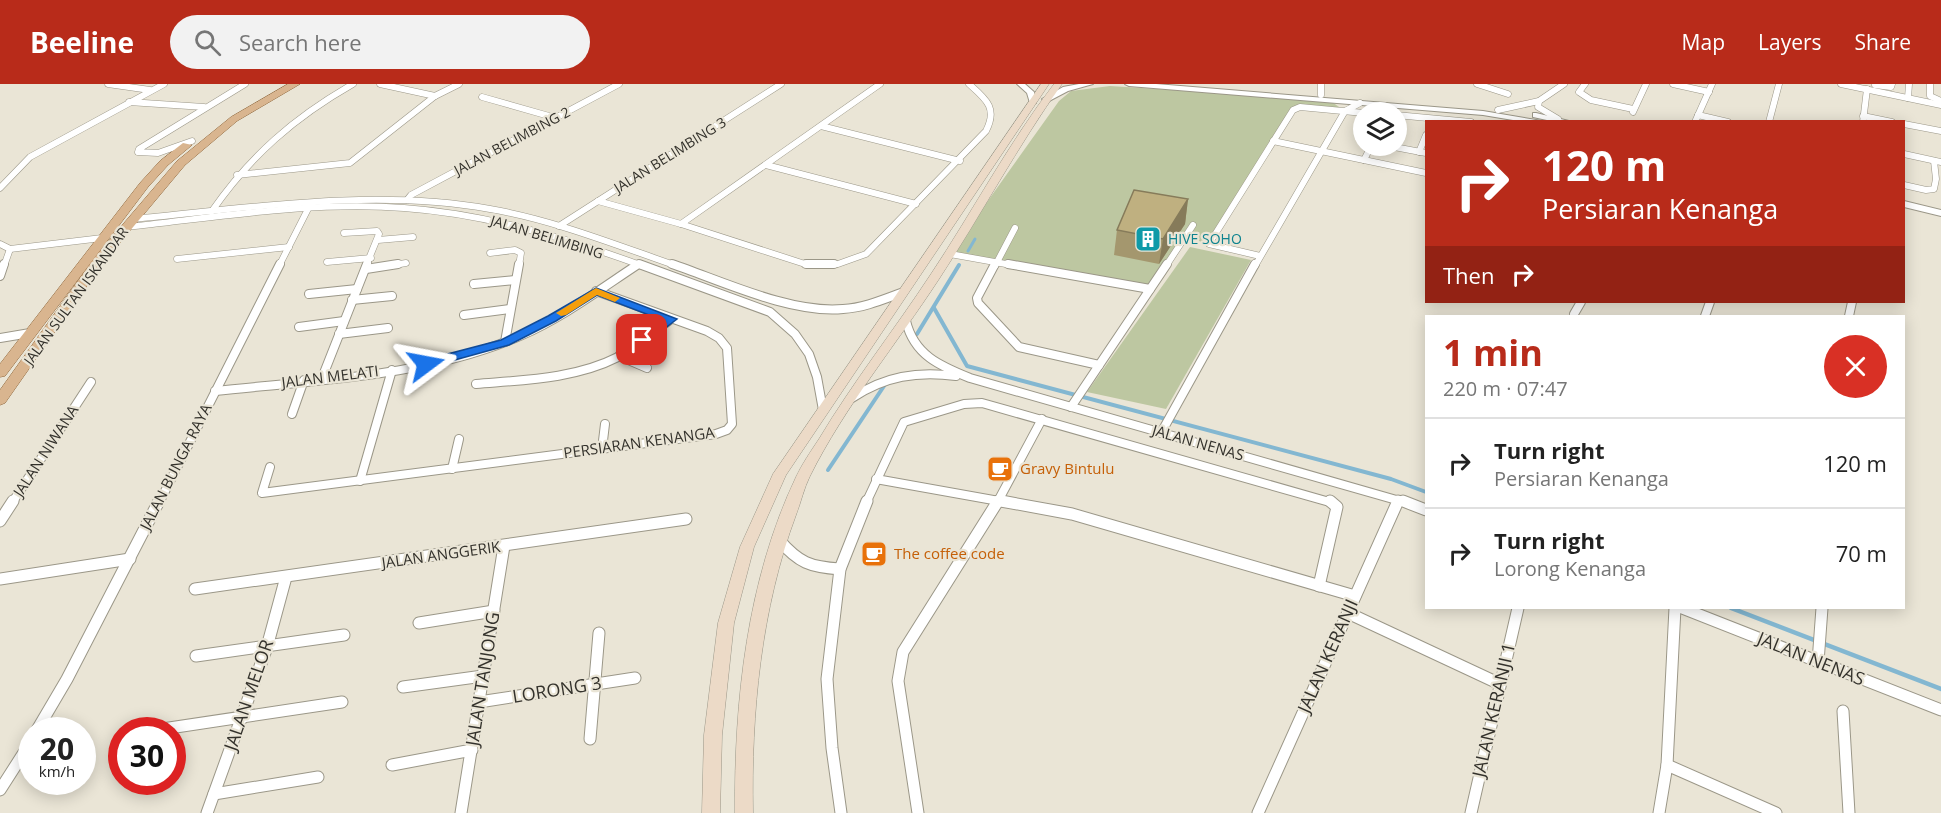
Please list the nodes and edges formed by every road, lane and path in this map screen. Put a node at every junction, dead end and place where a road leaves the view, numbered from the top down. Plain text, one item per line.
1 (108, 84) edge
2 (164, 84) edge
3 (245, 84) edge
4 (279, 84) edge
5 (295, 84) edge
6 (353, 84) edge
7 (380, 84) edge
8 (459, 84) edge
9 (620, 84) edge
10 (781, 84) edge
11 (880, 84) edge
12 (969, 84) edge
13 (1021, 84) edge
14 (1045, 84) edge
15 (1058, 84) edge
16 (1089, 84) edge
17 (1129, 84) edge
18 (1200, 84) edge
19 (1321, 84) edge
20 (1477, 84) edge
21 (1564, 84) edge
22 (1586, 84) edge
23 (1646, 84) edge
24 (1673, 84) edge
25 (1712, 84) edge
26 (1779, 84) edge
27 (1841, 84) edge
28 (1892, 84) edge
29 (1909, 84) edge
30 (1930, 84) edge
31 (1868, 87) edge
32 (150, 90) junction
33 (1709, 92) junction
34 (1508, 94) dead end
35 (1321, 95) junction
36 (435, 96) junction
37 (482, 97) dead end
38 (1908, 98) junction
39 (1040, 100) junction
40 (1329, 100) junction
41 (1539, 101) junction
42 (129, 102) junction
43 (1353, 102) edge
44 (1941, 103) edge
45 (204, 107) junction
46 (1353, 107) edge
47 (1407, 107) edge
48 (1498, 110) junction
49 (1345, 111) junction
50 (1353, 112) edge
51 (1698, 115) junction
52 (1407, 116) edge
53 (556, 118) junction
54 (1863, 118) edge
55 (1558, 119) junction
56 (1433, 120) edge
57 (1530, 120) edge
58 (1562, 120) edge
59 (1696, 120) edge
60 (1719, 120) edge
61 (1770, 120) edge
62 (1905, 124) edge
63 (820, 126) junction
64 (1941, 131) edge
65 (192, 141) junction
66 (1273, 141) junction
67 (1407, 149) edge
68 (1322, 151) junction
69 (1423, 152) edge
70 (1905, 154) edge
71 (1366, 156) edge
72 (1364, 160) junction
73 (960, 161) junction
74 (1937, 162) edge
75 (766, 165) junction
76 (1425, 173) edge
77 (237, 175) junction
78 (1939, 179) edge
79 (1905, 185) edge
80 (0, 188) edge
81 (1905, 198) edge
82 (406, 200) junction
83 (598, 201) junction
84 (916, 204) junction
85 (1905, 204) edge
86 (309, 206) junction
87 (1941, 207) edge
88 (212, 212) junction
89 (1941, 213) edge
90 (130, 223) junction
91 (681, 224) junction
92 (559, 225) junction
93 (1193, 225) dead end
94 (1015, 228) dead end
95 (344, 233) dead end
96 (377, 236) junction
97 (413, 237) dead end
98 (102, 238) junction
99 (0, 244) edge
100 (289, 247) junction
101 (10, 249) junction
102 (490, 254) dead end
103 (950, 254) junction
104 (1260, 256) junction
105 (370, 258) junction
106 (177, 259) dead end
107 (327, 262) dead end
108 (996, 262) junction
109 (406, 263) dead end
110 (637, 265) junction
111 (366, 269) junction
112 (0, 276) edge
113 (514, 280) junction
114 (474, 284) dead end
115 (357, 289) junction
116 (1150, 289) junction
117 (596, 291) junction
118 (901, 293) junction
119 (309, 294) dead end
120 (392, 296) dead end
121 (352, 300) junction
122 (1580, 303) edge
123 (510, 309) junction
124 (1574, 314) dead end
125 (464, 315) dead end
126 (671, 319) junction
127 (344, 321) junction
128 (906, 321) junction
129 (298, 327) dead end
130 (388, 328) dead end
131 (30, 333) junction
132 (339, 334) junction
133 (0, 338) edge
134 (505, 342) junction
135 (619, 356) junction
136 (1099, 365) junction
137 (647, 368) dead end
138 (392, 370) junction
139 (0, 373) edge
140 (322, 378) junction
141 (970, 378) junction
142 (304, 380) junction
143 (92, 382) dead end
144 (476, 384) dead end
145 (215, 391) junction
146 (0, 400) edge
147 (848, 401) junction
148 (1074, 403) junction
149 (823, 410) junction
150 (292, 414) dead end
151 (1042, 419) junction
152 (1124, 422) junction
153 (605, 424) dead end
154 (1163, 429) junction
155 (459, 440) dead end
156 (1117, 440) junction
157 (602, 449) junction
158 (270, 467) dead end
159 (452, 469) junction
160 (1312, 476) junction
161 (876, 479) junction
162 (360, 481) junction
163 (1307, 493) junction
164 (999, 500) junction
165 (1399, 500) junction
166 (1425, 510) edge
167 (686, 519) dead end
168 (0, 521) edge
169 (778, 540) junction
170 (504, 546) junction
171 (129, 559) junction
172 (840, 568) junction
173 (286, 577) junction
174 (0, 579) edge
175 (1319, 586) junction
176 (195, 590) dead end
177 (1355, 596) junction
178 (1518, 609) edge
179 (1675, 609) edge
180 (1685, 609) edge
181 (1822, 609) edge
182 (494, 611) junction
183 (1348, 613) junction
184 (419, 623) dead end
185 (599, 633) dead end
186 (344, 635) dead end
187 (267, 647) junction
188 (196, 656) dead end
189 (1818, 657) junction
190 (483, 676) junction
191 (635, 678) dead end
192 (596, 684) junction
193 (1500, 684) junction
194 (403, 687) dead end
195 (342, 702) dead end
196 (479, 702) junction
197 (1941, 710) edge
198 (1843, 711) dead end
199 (242, 716) junction
200 (45, 717) edge
201 (186, 725) edge
202 (590, 739) dead end
203 (472, 750) junction
204 (18, 762) edge
205 (392, 765) dead end
206 (1667, 765) junction
207 (318, 777) dead end
208 (0, 790) edge
209 (214, 794) junction
210 (207, 813) edge
211 (461, 813) edge
212 (711, 813) edge
213 (744, 813) edge
214 (841, 813) edge
215 (918, 813) edge
216 (1258, 813) edge
217 (1470, 813) edge
218 (1659, 813) edge
219 (1776, 813) edge
220 (1849, 813) edge

1 - 32 street
2 - 32 street
3 - 45 street
4 - 65 main road, JALAN SULTAN ISKANDAR
5 - 90 main road, JALAN SULTAN ISKANDAR
6 - 77 street
7 - 36 street
8 - 36 street
9 - 53 street, JALAN BELIMBING 2
10 - 83 street, JALAN BELIMBING 3
11 - 63 street
12 - 73 street
13 - 39 street
14 - 39 main road
15 - 39 main road
16 - 39 street
17 - 40 street
18 - 35 street
19 - 35 street
20 - 34 street
21 - 41 street
22 - 23 street
24 - 33 street
25 - 33 street
26 - 61 street
27 - 31 street
28 - 31 street
29 - 38 street
30 - 44 street
31 - 38 street
31 - 54 street
32 - 42 street
33 - 51 street
35 - 48 street
36 - 77 street
37 - 53 street
38 - 44 street
39 - 103 main road
39 - 118 main road
40 - 43 street
40 - 49 street
41 - 48 street
41 - 55 street
42 - 45 street
42 - 80 street
45 - 65 street
46 - 49 street
47 - 57 street
48 - 55 street
49 - 50 street
49 - 66 street
49 - 68 street
51 - 59 street
51 - 60 street
52 - 56 street
53 - 82 street, JALAN BELIMBING 2
55 - 58 street
62 - 64 street
63 - 73 street
63 - 75 street
65 - 98 main road, JALAN SULTAN ISKANDAR
66 - 68 street
66 - 104 street
67 - 69 street
68 - 72 street
68 - 104 street
70 - 74 street
71 - 72 street
72 - 76 street
73 - 84 street
74 - 78 street
75 - 84 street
75 - 91 street
77 - 88 street
78 - 79 street
81 - 87 street
82 - 86 street, JALAN BELIMBING
82 - 92 street, JALAN BELIMBING
83 - 91 street
83 - 92 street, JALAN BELIMBING 3
84 - 91 street
85 - 89 street
86 - 88 street, JALAN BELIMBING
86 - 90 street, JALAN BELIMBING
86 - 100 street, JALAN BUNGA RAYA
86 - 110 street, JALAN BELIMBING
88 - 90 street, JALAN BELIMBING
90 - 146 main road, JALAN SULTAN ISKANDAR
92 - 118 street, JALAN BELIMBING
93 - 116 street
94 - 108 street
95 - 96 street
96 - 97 street
96 - 105 street
98 - 101 street
98 - 131 main road, JALAN SULTAN ISKANDAR
99 - 101 street
100 - 106 street
100 - 145 street, JALAN BUNGA RAYA
101 - 112 street
102 - 113 street
103 - 108 street
103 - 128 main road
104 - 154 street
105 - 107 street
105 - 111 street
108 - 116 street
108 - 136 street
109 - 111 street
110 - 117 street, JALAN MELATI
110 - 149 street, JALAN BELIMBING
111 - 115 street
113 - 114 street
113 - 123 street
115 - 119 street
115 - 121 street
116 - 136 street
117 - 126 street, PERSIARAN KENANGA
117 - 134 street, JALAN MELATI
118 - 149 main road
120 - 121 street
121 - 127 street
122 - 124 street
123 - 125 street
123 - 134 street
126 - 135 street
126 - 157 street, PERSIARAN KENANGA
127 - 129 street
127 - 132 street
128 - 141 street, JALAN NENAS
128 - 147 main road
130 - 132 street
131 - 133 street
131 - 139 main road, JALAN SULTAN ISKANDAR
132 - 140 street
134 - 138 street, JALAN MELATI
135 - 137 street
135 - 144 street
136 - 148 street
138 - 140 street, JALAN MELATI
138 - 162 street
140 - 142 street, JALAN MELATI
141 - 147 street, JALAN NENAS
141 - 148 street, JALAN NENAS
142 - 145 street, JALAN MELATI
142 - 150 street
143 - 168 street, JALAN NIWANA
145 - 171 street, JALAN BUNGA RAYA
147 - 169 main road
148 - 152 street, JALAN NENAS
149 - 212 main road
151 - 156 street
151 - 161 street
151 - 164 street
152 - 154 street, JALAN NENAS
152 - 156 street
153 - 157 street
154 - 160 street, JALAN NENAS
155 - 159 street
156 - 163 street
157 - 159 street, PERSIARAN KENANGA
158 - 162 street, PERSIARAN KENANGA
159 - 162 street, PERSIARAN KENANGA
160 - 163 street
160 - 165 street, JALAN NENAS
161 - 164 street
161 - 172 street
163 - 175 street
164 - 175 street
164 - 215 street
165 - 166 street, JALAN NENAS
165 - 177 street, JALAN KERANJI
167 - 170 street, JALAN ANGGERIK
169 - 172 street
169 - 213 main road
170 - 173 street, JALAN ANGGERIK
170 - 182 street, JALAN TANJONG
171 - 174 street
171 - 200 street, JALAN BUNGA RAYA
172 - 214 street
173 - 176 street, JALAN ANGGERIK
173 - 187 street, JALAN MELOR
175 - 177 street
177 - 183 street, JALAN KERANJI
178 - 193 street, JALAN KERANJI 1
179 - 206 street
180 - 189 street, JALAN NENAS
181 - 189 street
182 - 184 street
182 - 190 street, JALAN TANJONG
183 - 193 street
183 - 216 street, JALAN KERANJI
185 - 192 street
186 - 187 street
187 - 188 street
187 - 199 street, JALAN MELOR
189 - 197 street, JALAN NENAS
190 - 194 street
190 - 196 street, JALAN TANJONG
191 - 192 street, LORONG 3
192 - 196 street, LORONG 3
192 - 202 street
193 - 217 street, JALAN KERANJI 1
195 - 199 street
196 - 203 street, JALAN TANJONG
198 - 220 street
199 - 201 street
199 - 209 street, JALAN MELOR
203 - 205 street
203 - 211 street, JALAN TANJONG
204 - 208 street
206 - 218 street
206 - 219 street
207 - 209 street
209 - 210 street, JALAN MELOR

